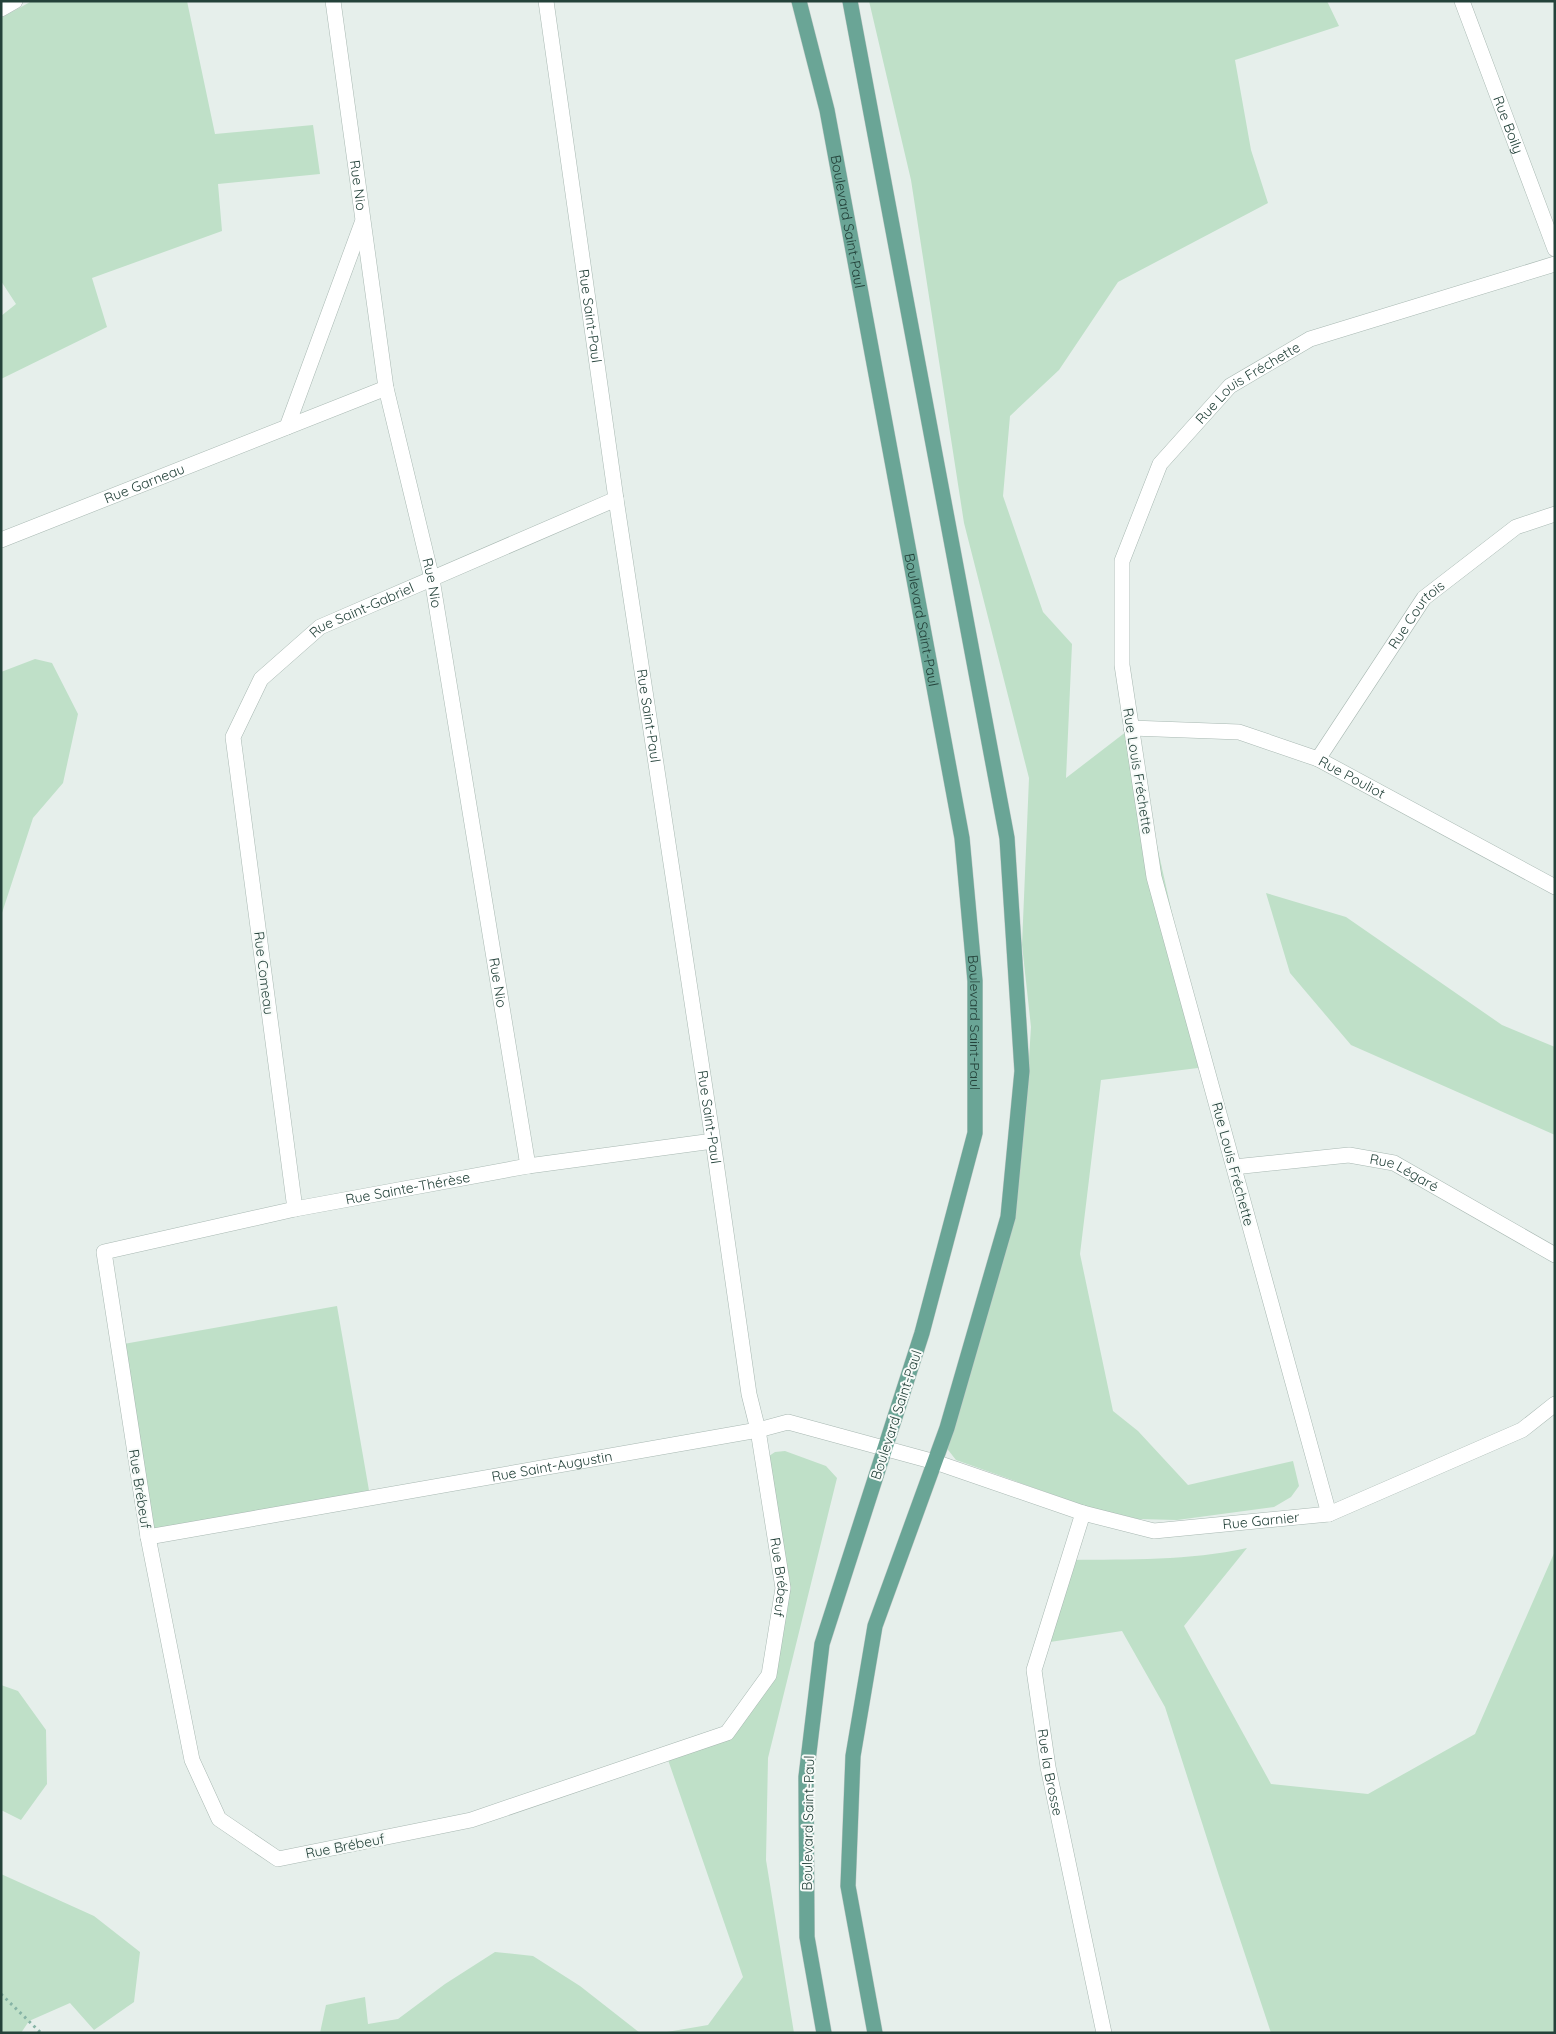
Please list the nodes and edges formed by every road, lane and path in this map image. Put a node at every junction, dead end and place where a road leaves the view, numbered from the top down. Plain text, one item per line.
1 (15, 1) edge
2 (333, 1) edge
3 (546, 1) edge
4 (800, 1) edge
5 (850, 1) edge
6 (1462, 1) edge
7 (1, 9) edge
8 (363, 222) junction
9 (1555, 248) edge
10 (1555, 264) edge
11 (386, 388) junction
12 (287, 427) junction
13 (616, 499) junction
14 (1555, 514) edge
15 (1, 540) edge
16 (432, 579) junction
17 (1131, 728) junction
18 (233, 737) joint
19 (1318, 759) junction
20 (1555, 887) edge
21 (713, 1141) junction
22 (528, 1166) junction
23 (1234, 1167) junction
24 (294, 1209) junction
25 (104, 1252) joint
26 (1555, 1255) edge
27 (1555, 1404) edge
28 (758, 1430) junction
29 (886, 1448) junction
30 (936, 1462) junction
31 (951, 1467) joint
32 (1083, 1513) junction
33 (1329, 1514) junction
34 (148, 1537) junction
35 (1, 1994) edge
36 (41, 2033) edge
37 (824, 2033) edge
38 (875, 2033) edge
39 (1104, 2033) edge

1 - 7 street
2 - 8 street, Rue Nio
3 - 13 street, Rue Saint-Paul
4 - 29 main road, Boulevard Saint-Paul
5 - 30 main road
6 - 9 street, Rue Boily
8 - 11 street, Rue Nio
8 - 12 street
10 - 17 street, Rue Louis Fréchette
11 - 12 street, Rue Garneau
11 - 16 street, Rue Nio
12 - 15 street, Rue Garneau
13 - 16 street, Rue Saint-Gabriel
13 - 21 street, Rue Saint-Paul
14 - 19 street, Rue Courtois
16 - 18 street, Rue Saint-Gabriel
16 - 22 street, Rue Nio
17 - 19 street, Rue Pouliot
17 - 23 street, Rue Louis Fréchette
18 - 24 street, Rue Comeau
19 - 20 street, Rue Pouliot
21 - 22 street, Rue Sainte-Thérèse
21 - 28 street, Rue Saint-Paul
22 - 24 street, Rue Sainte-Thérèse
23 - 26 street, Rue Légaré
23 - 33 street, Rue Louis Fréchette
24 - 25 street, Rue Sainte-Thérèse
25 - 34 street, Rue Brébeuf
27 - 33 street, Rue Garnier
28 - 29 street, Rue Saint-Augustin
28 - 34 street, Rue Saint-Augustin
28 - 34 street, Rue Brébeuf
29 - 30 street, Rue Saint-Augustin
29 - 37 main road, Boulevard Saint-Paul
30 - 31 street, Rue Saint-Augustin
30 - 38 main road
31 - 32 street, Rue Garnier
32 - 33 street, Rue Garnier
32 - 39 street, Rue la Brosse
35 - 36 path

